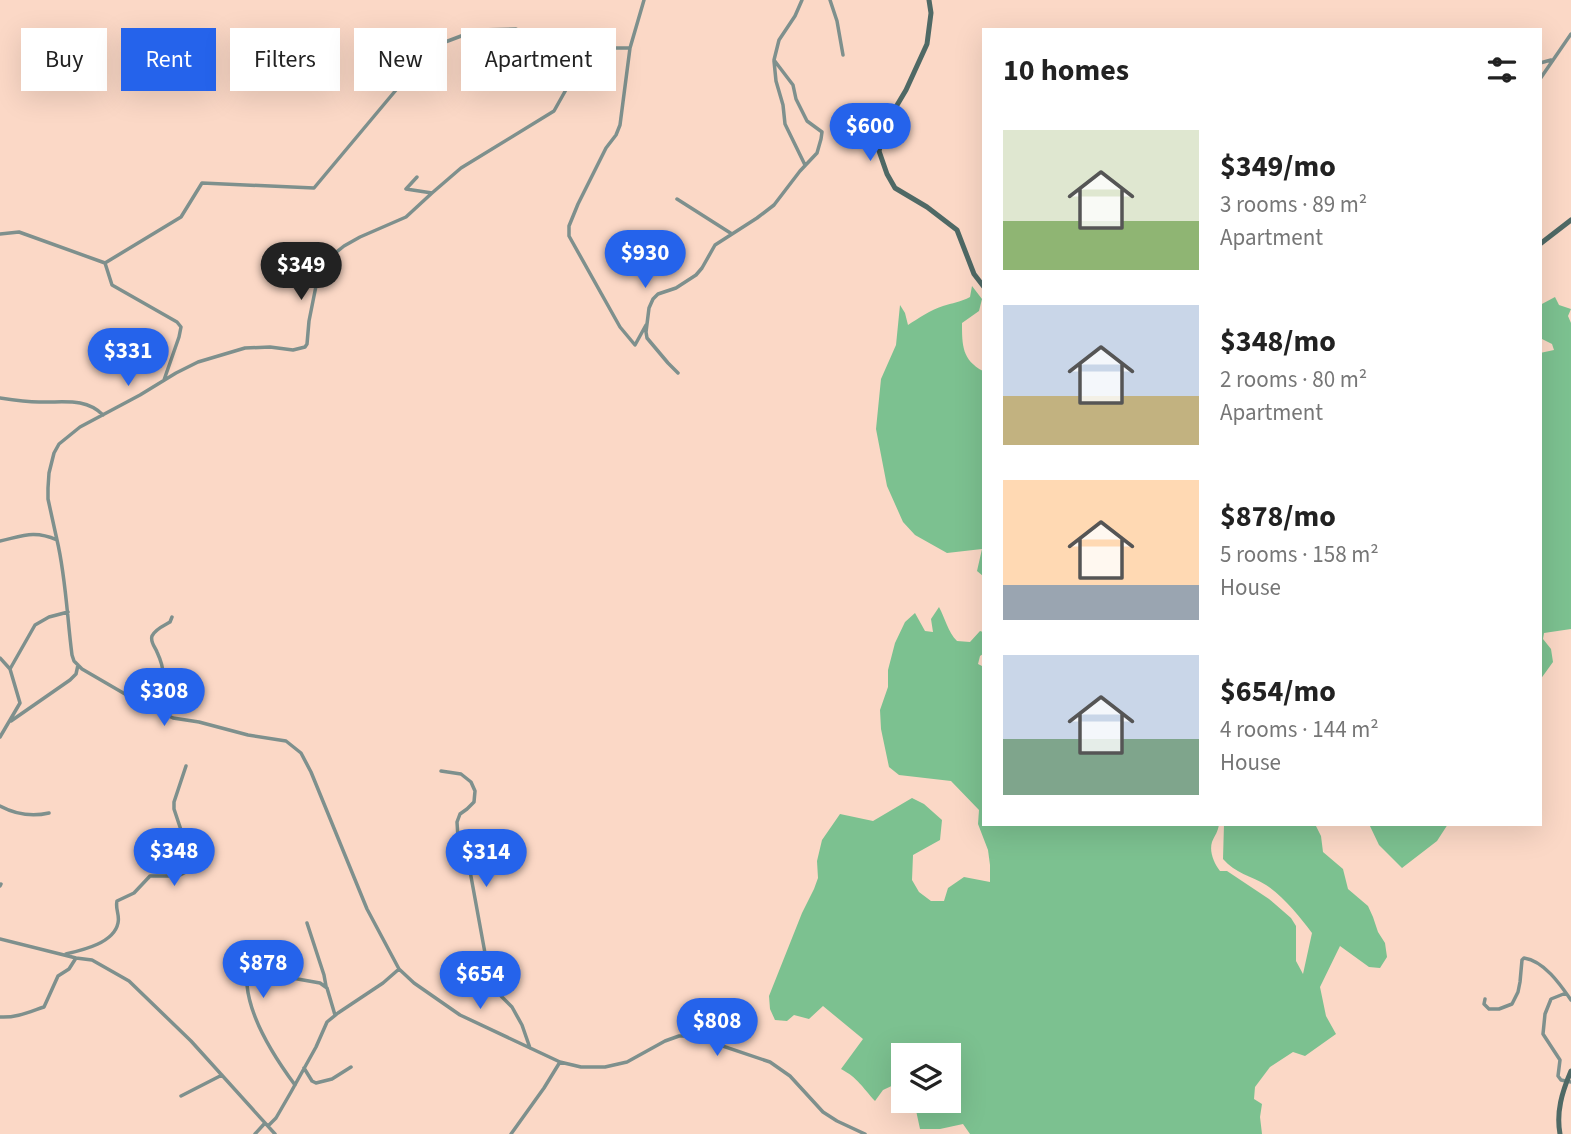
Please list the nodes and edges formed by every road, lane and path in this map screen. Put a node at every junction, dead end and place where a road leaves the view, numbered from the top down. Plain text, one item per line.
1 (644, 0) edge
2 (802, 0) edge
3 (830, 0) edge
4 (929, 0) edge
5 (1571, 34) edge
6 (461, 36) edge
7 (616, 48) edge
8 (630, 48) junction
9 (843, 55) dead end
10 (774, 60) junction
11 (1552, 60) junction
12 (1542, 62) edge
13 (1542, 77) edge
14 (565, 91) edge
15 (800, 158) junction
16 (805, 165) junction
17 (800, 171) junction
18 (417, 177) dead end
19 (432, 193) junction
20 (677, 199) dead end
21 (1571, 220) edge
22 (0, 234) edge
23 (732, 234) junction
24 (1542, 242) edge
25 (105, 263) junction
26 (982, 284) edge
27 (647, 323) junction
28 (678, 373) dead end
29 (164, 380) junction
30 (0, 398) edge
31 (103, 415) junction
32 (57, 540) junction
33 (0, 541) edge
34 (68, 612) junction
35 (172, 617) dead end
36 (0, 657) edge
37 (78, 665) junction
38 (10, 669) junction
39 (137, 701) junction
40 (9, 722) junction
41 (0, 737) edge
42 (186, 766) dead end
43 (442, 771) dead end
44 (0, 806) edge
45 (49, 813) dead end
46 (307, 923) dead end
47 (0, 939) edge
48 (64, 955) junction
49 (76, 958) junction
50 (399, 969) junction
51 (327, 988) junction
52 (1566, 993) junction
53 (1485, 999) dead end
54 (1571, 1000) edge
55 (335, 1015) junction
56 (0, 1017) edge
57 (530, 1048) junction
58 (560, 1062) junction
59 (351, 1067) dead end
60 (304, 1068) junction
61 (1571, 1071) edge
62 (222, 1075) junction
63 (1569, 1082) edge
64 (295, 1085) junction
65 (181, 1096) dead end
66 (267, 1124) junction
67 (255, 1134) edge
68 (275, 1134) edge
69 (511, 1134) edge
70 (865, 1134) edge
71 (1560, 1134) edge

1 - 8 street
2 - 10 street
3 - 9 street
4 - 26 main road
5 - 11 street
6 - 25 street
7 - 8 street
8 - 27 street
10 - 15 street
10 - 16 street
11 - 12 street
11 - 13 street
14 - 19 street
15 - 16 street
15 - 17 street
16 - 17 street
17 - 23 street
18 - 19 street
19 - 29 street
20 - 23 street
21 - 24 main road
22 - 25 street
23 - 27 street
25 - 29 street
27 - 28 street
29 - 31 street
30 - 31 street
31 - 32 street
32 - 33 street
32 - 34 street
34 - 37 street
34 - 38 street
35 - 39 street
36 - 38 street
37 - 39 street
37 - 40 street
38 - 40 street
39 - 50 street
40 - 41 street
42 - 48 street
43 - 57 street
44 - 45 street
46 - 51 street
47 - 48 street
48 - 49 street
49 - 56 street
49 - 62 street
50 - 55 street
50 - 57 street
51 - 55 street
51 - 64 street
52 - 53 street
52 - 54 street
52 - 63 street
55 - 60 street
57 - 58 street
58 - 69 street
58 - 70 street
59 - 60 street
60 - 64 street
61 - 63 main road
62 - 65 street
62 - 66 street
63 - 71 main road
64 - 66 street
66 - 67 street
66 - 68 street

